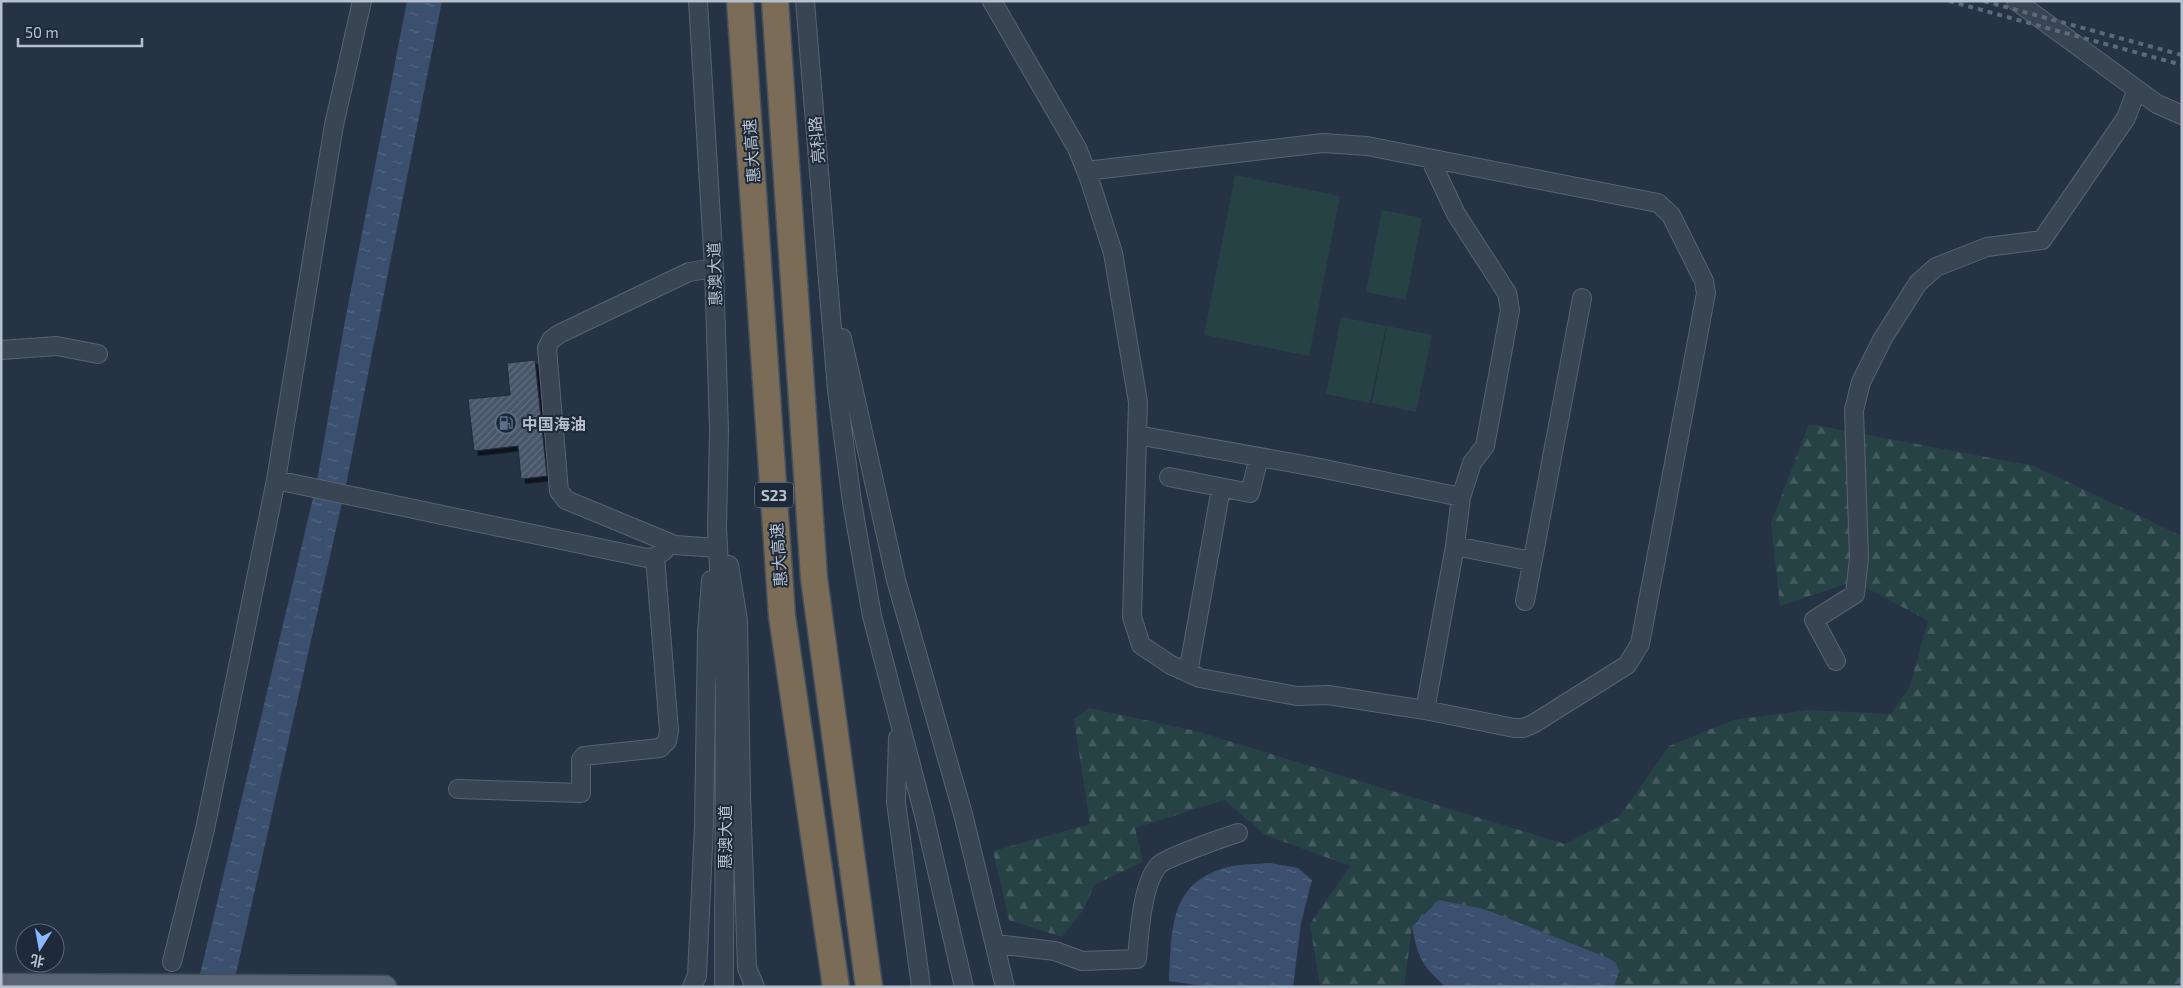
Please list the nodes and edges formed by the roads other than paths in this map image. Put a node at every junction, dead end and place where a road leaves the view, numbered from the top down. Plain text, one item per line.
1 (362, 1) edge
2 (698, 1) edge
3 (740, 1) edge
4 (775, 1) edge
5 (806, 1) edge
6 (992, 1) edge
7 (2016, 1) edge
8 (2137, 89) junction
9 (2182, 114) edge
10 (1434, 160) junction
11 (1086, 171) junction
12 (714, 268) junction
13 (829, 278) junction
14 (1582, 298) dead end
15 (1, 350) edge
16 (98, 354) dead end
17 (1137, 435) junction
18 (1258, 457) junction
19 (1169, 477) dead end
20 (276, 480) junction
21 (1221, 488) junction
22 (1461, 497) junction
23 (675, 545) junction
24 (1455, 546) junction
25 (718, 548) junction
26 (655, 557) junction
27 (1531, 562) junction
28 (1525, 601) dead end
29 (1836, 661) dead end
30 (1188, 673) junction
31 (1425, 710) junction
32 (898, 720) junction
33 (458, 789) dead end
34 (1238, 833) dead end
35 (996, 944) junction
36 (172, 962) dead end
37 (1, 985) edge
38 (175, 986) edge
39 (385, 987) edge
40 (692, 987) edge
41 (724, 987) edge
42 (755, 987) edge
43 (836, 987) edge
44 (869, 987) edge
45 (921, 987) edge
46 (964, 987) edge
47 (1005, 987) edge

1 - 20 street
2 - 12 street, 惠澳大道
3 - 43 highway, 惠大高速 / S23
4 - 44 highway, S23
5 - 13 street, 亮科路
6 - 11 street
7 - 8 street
8 - 9 street
8 - 29 street
10 - 11 street
10 - 22 street
10 - 31 street
11 - 17 street
12 - 23 street
12 - 25 street, 惠澳大道
13 - 32 street
13 - 35 street
14 - 27 street
15 - 16 street
17 - 18 street
17 - 30 street
18 - 21 street
18 - 22 street
19 - 21 street
20 - 26 street
20 - 36 street
21 - 30 street
22 - 24 street
23 - 25 street
23 - 26 street
24 - 27 street
24 - 31 street
25 - 40 street
25 - 41 street, 惠澳大道
25 - 42 street
26 - 33 street
27 - 28 street
30 - 31 street
32 - 45 street
32 - 46 street
34 - 35 street
35 - 47 street
37 - 38 main road
38 - 39 main road

